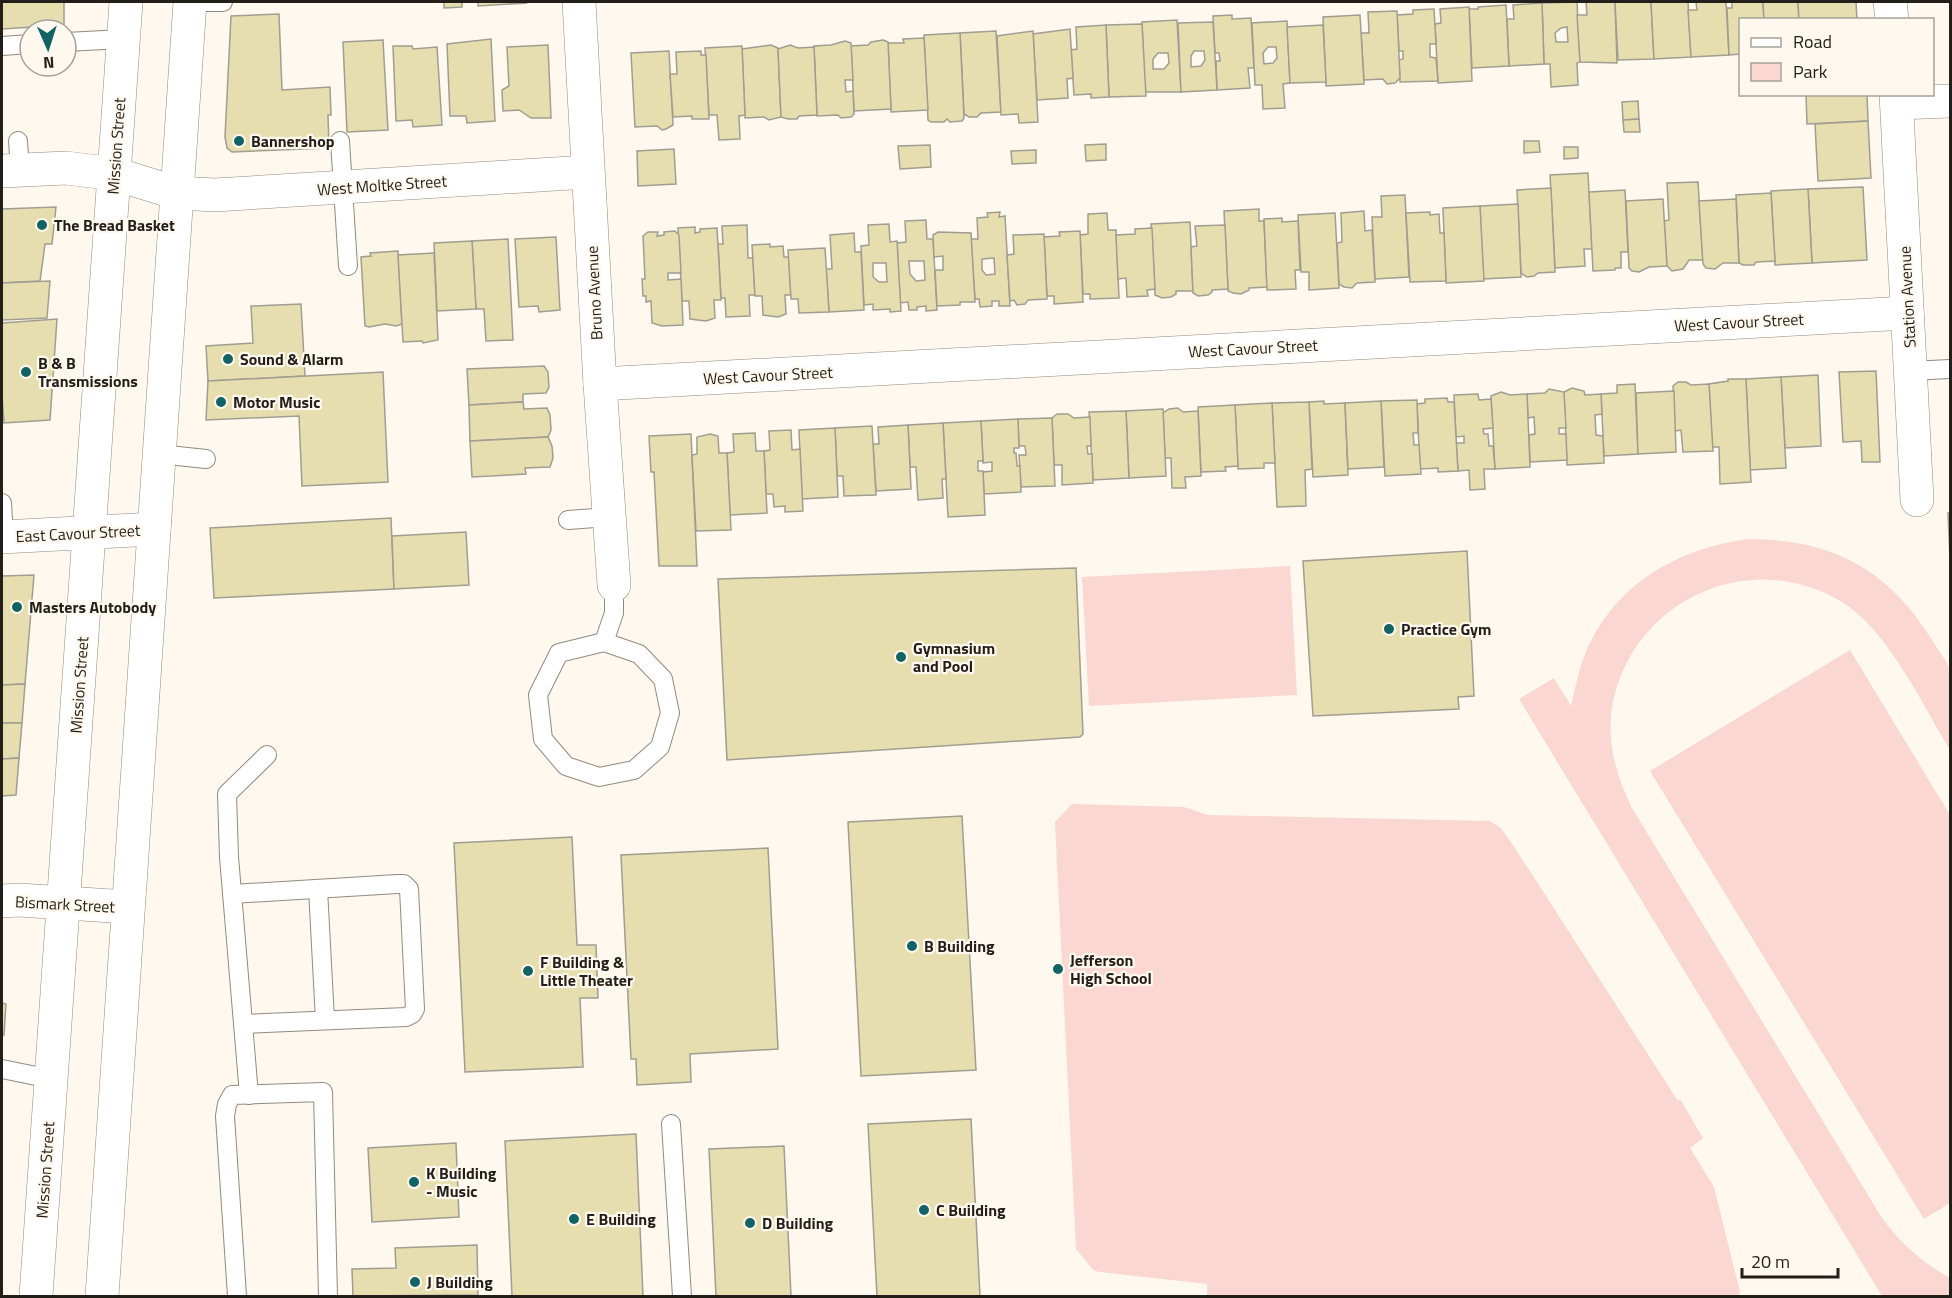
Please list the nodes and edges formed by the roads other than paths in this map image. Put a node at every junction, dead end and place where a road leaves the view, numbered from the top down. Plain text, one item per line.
1 (126, 2) edge
2 (190, 2) edge
3 (223, 2) edge
4 (579, 2) edge
5 (1890, 2) edge
6 (1892, 18) edge
7 (123, 39) junction
8 (78, 41) edge
9 (18, 45) edge
10 (2, 46) edge
11 (1896, 99) edge
12 (1950, 101) edge
13 (340, 141) dead end
14 (13, 161) edge
15 (587, 172) junction
16 (114, 174) junction
17 (344, 187) junction
18 (177, 193) junction
19 (348, 266) dead end
20 (1907, 313) junction
21 (1950, 369) edge
22 (1910, 371) junction
23 (600, 384) junction
24 (159, 454) junction
25 (206, 459) dead end
26 (1917, 500) dead end
27 (2, 503) edge
28 (609, 517) junction
29 (568, 520) dead end
30 (154, 529) junction
31 (90, 532) junction
32 (3, 537) edge
33 (614, 585) joint
34 (604, 642) junction
35 (267, 755) dead end
36 (318, 889) junction
37 (232, 894) junction
38 (2, 901) edge
39 (64, 903) junction
40 (128, 907) junction
41 (325, 1020) junction
42 (243, 1024) junction
43 (2, 1069) edge
44 (51, 1079) junction
45 (249, 1095) junction
46 (671, 1124) dead end
47 (36, 1296) edge
48 (102, 1296) edge
49 (237, 1296) edge
50 (328, 1296) edge
51 (682, 1296) edge

1 - 7 street, Mission Street
2 - 3 lane
2 - 18 street
4 - 15 street, Bruno Avenue
5 - 6 street
7 - 8 lane
7 - 16 street, Mission Street
9 - 10 lane
11 - 12 street
11 - 20 street, Station Avenue
13 - 17 lane
14 - 16 street, West Moltke Street
15 - 17 street, West Moltke Street
15 - 23 street, Bruno Avenue
16 - 18 street, West Moltke Street
16 - 31 street, Mission Street
17 - 18 street, West Moltke Street
17 - 19 lane
18 - 24 street
20 - 22 street, Station Avenue
20 - 23 street, West Cavour Street
21 - 22 lane
22 - 26 street, Station Avenue
23 - 28 street, Bruno Avenue
24 - 25 lane
24 - 30 street
27 - 32 lane
28 - 29 lane
28 - 33 street, Bruno Avenue
30 - 31 street, East Cavour Street
30 - 40 street
31 - 32 street, East Cavour Street
31 - 39 street, Mission Street
33 - 34 lane
34 - 34 lane
35 - 37 lane
36 - 37 lane
36 - 41 lane
36 - 41 lane
37 - 42 lane
38 - 39 street, Bismark Street
39 - 40 street, Bismark Street
39 - 44 street, Mission Street
40 - 48 street
41 - 42 lane
42 - 45 lane
43 - 44 lane
44 - 47 street, Mission Street
45 - 49 lane
45 - 50 lane
46 - 51 lane

